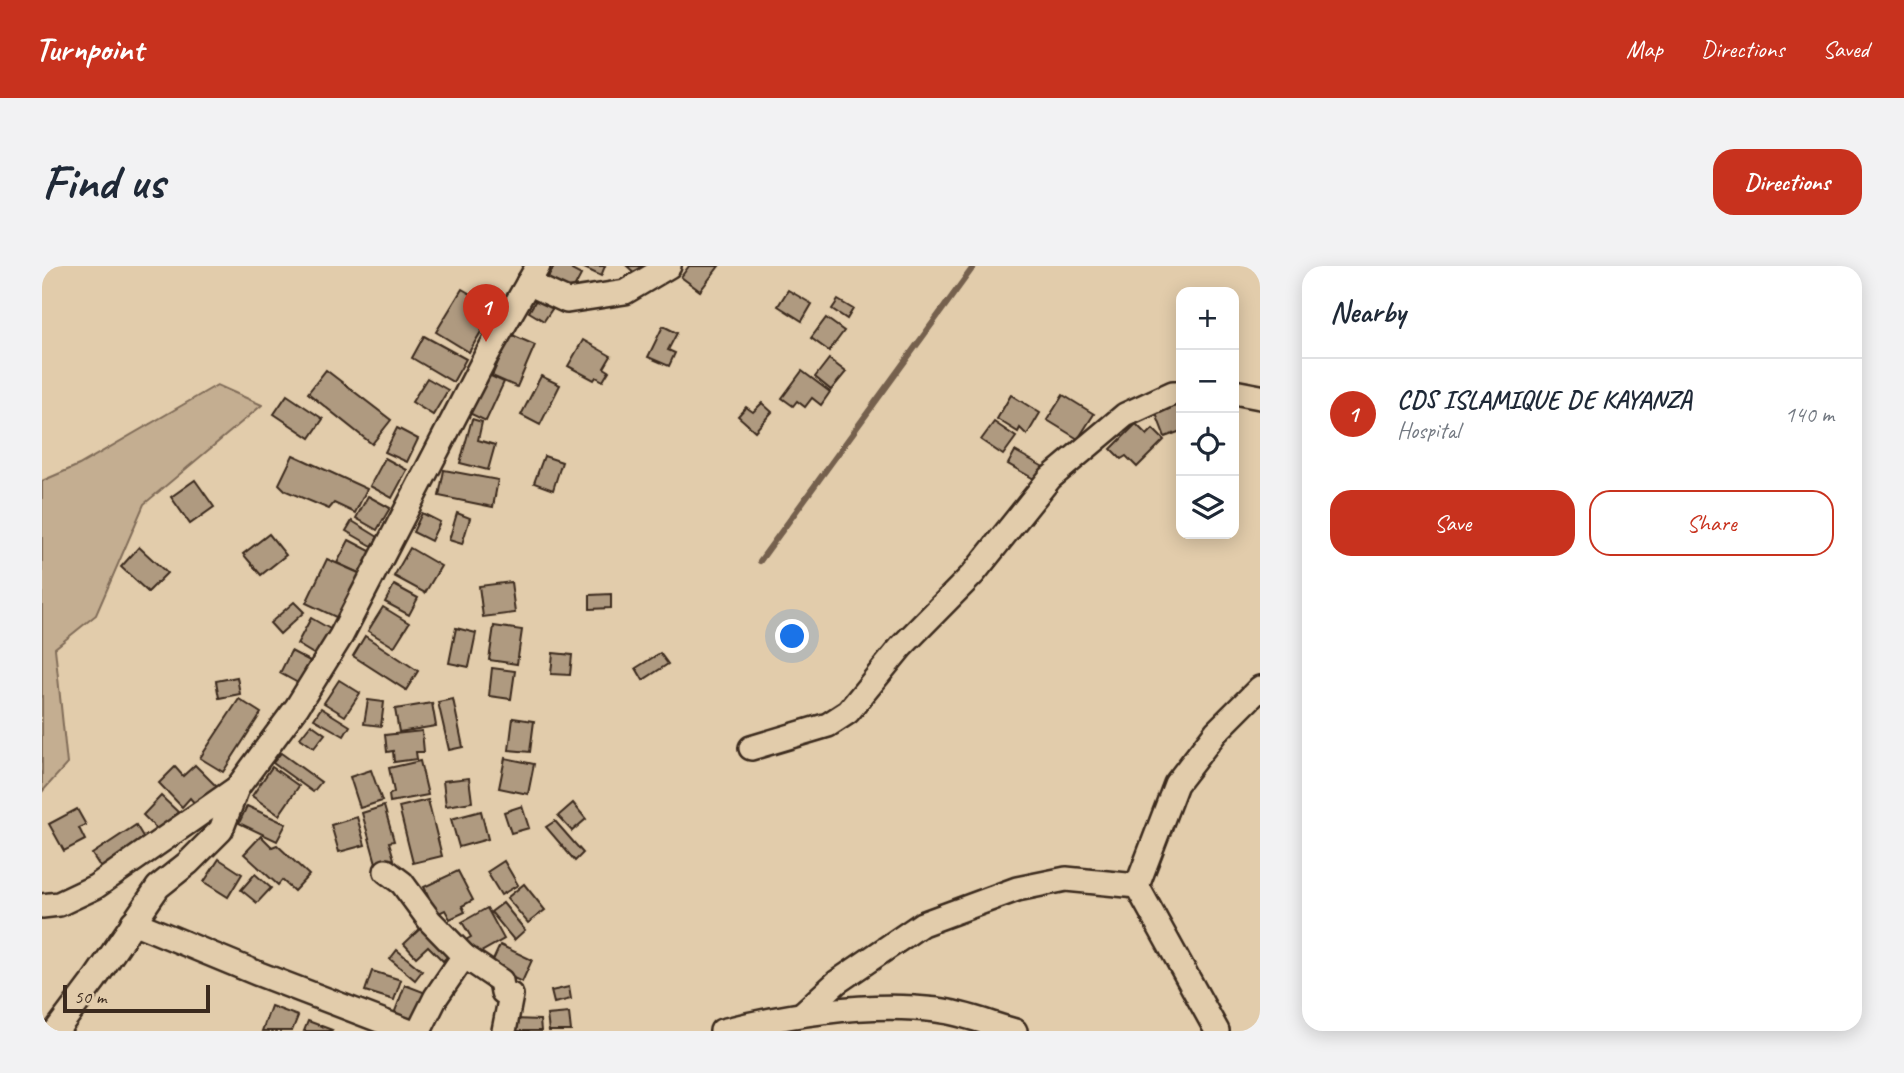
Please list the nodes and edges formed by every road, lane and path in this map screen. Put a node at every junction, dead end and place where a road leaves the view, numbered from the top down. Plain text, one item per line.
1 (669, 266) edge
2 (533, 274) edge
3 (1176, 393) edge
4 (1239, 393) edge
5 (1260, 397) edge
6 (1260, 688) edge
7 (751, 748) dead end
8 (237, 788) junction
9 (386, 871) dead end
10 (1137, 886) junction
11 (42, 906) edge
12 (133, 922) junction
13 (464, 956) junction
14 (802, 1014) junction
15 (55, 1031) edge
16 (408, 1031) edge
17 (419, 1031) edge
18 (504, 1031) edge
19 (722, 1031) edge
20 (1015, 1031) edge
21 (1217, 1031) edge

1 - 2 street
2 - 8 street
3 - 7 street
4 - 5 street
6 - 10 street
8 - 11 street
8 - 12 street
9 - 13 street
10 - 14 street
10 - 21 street
12 - 15 street
12 - 16 street
13 - 17 street
13 - 18 street
14 - 19 street
14 - 20 street

